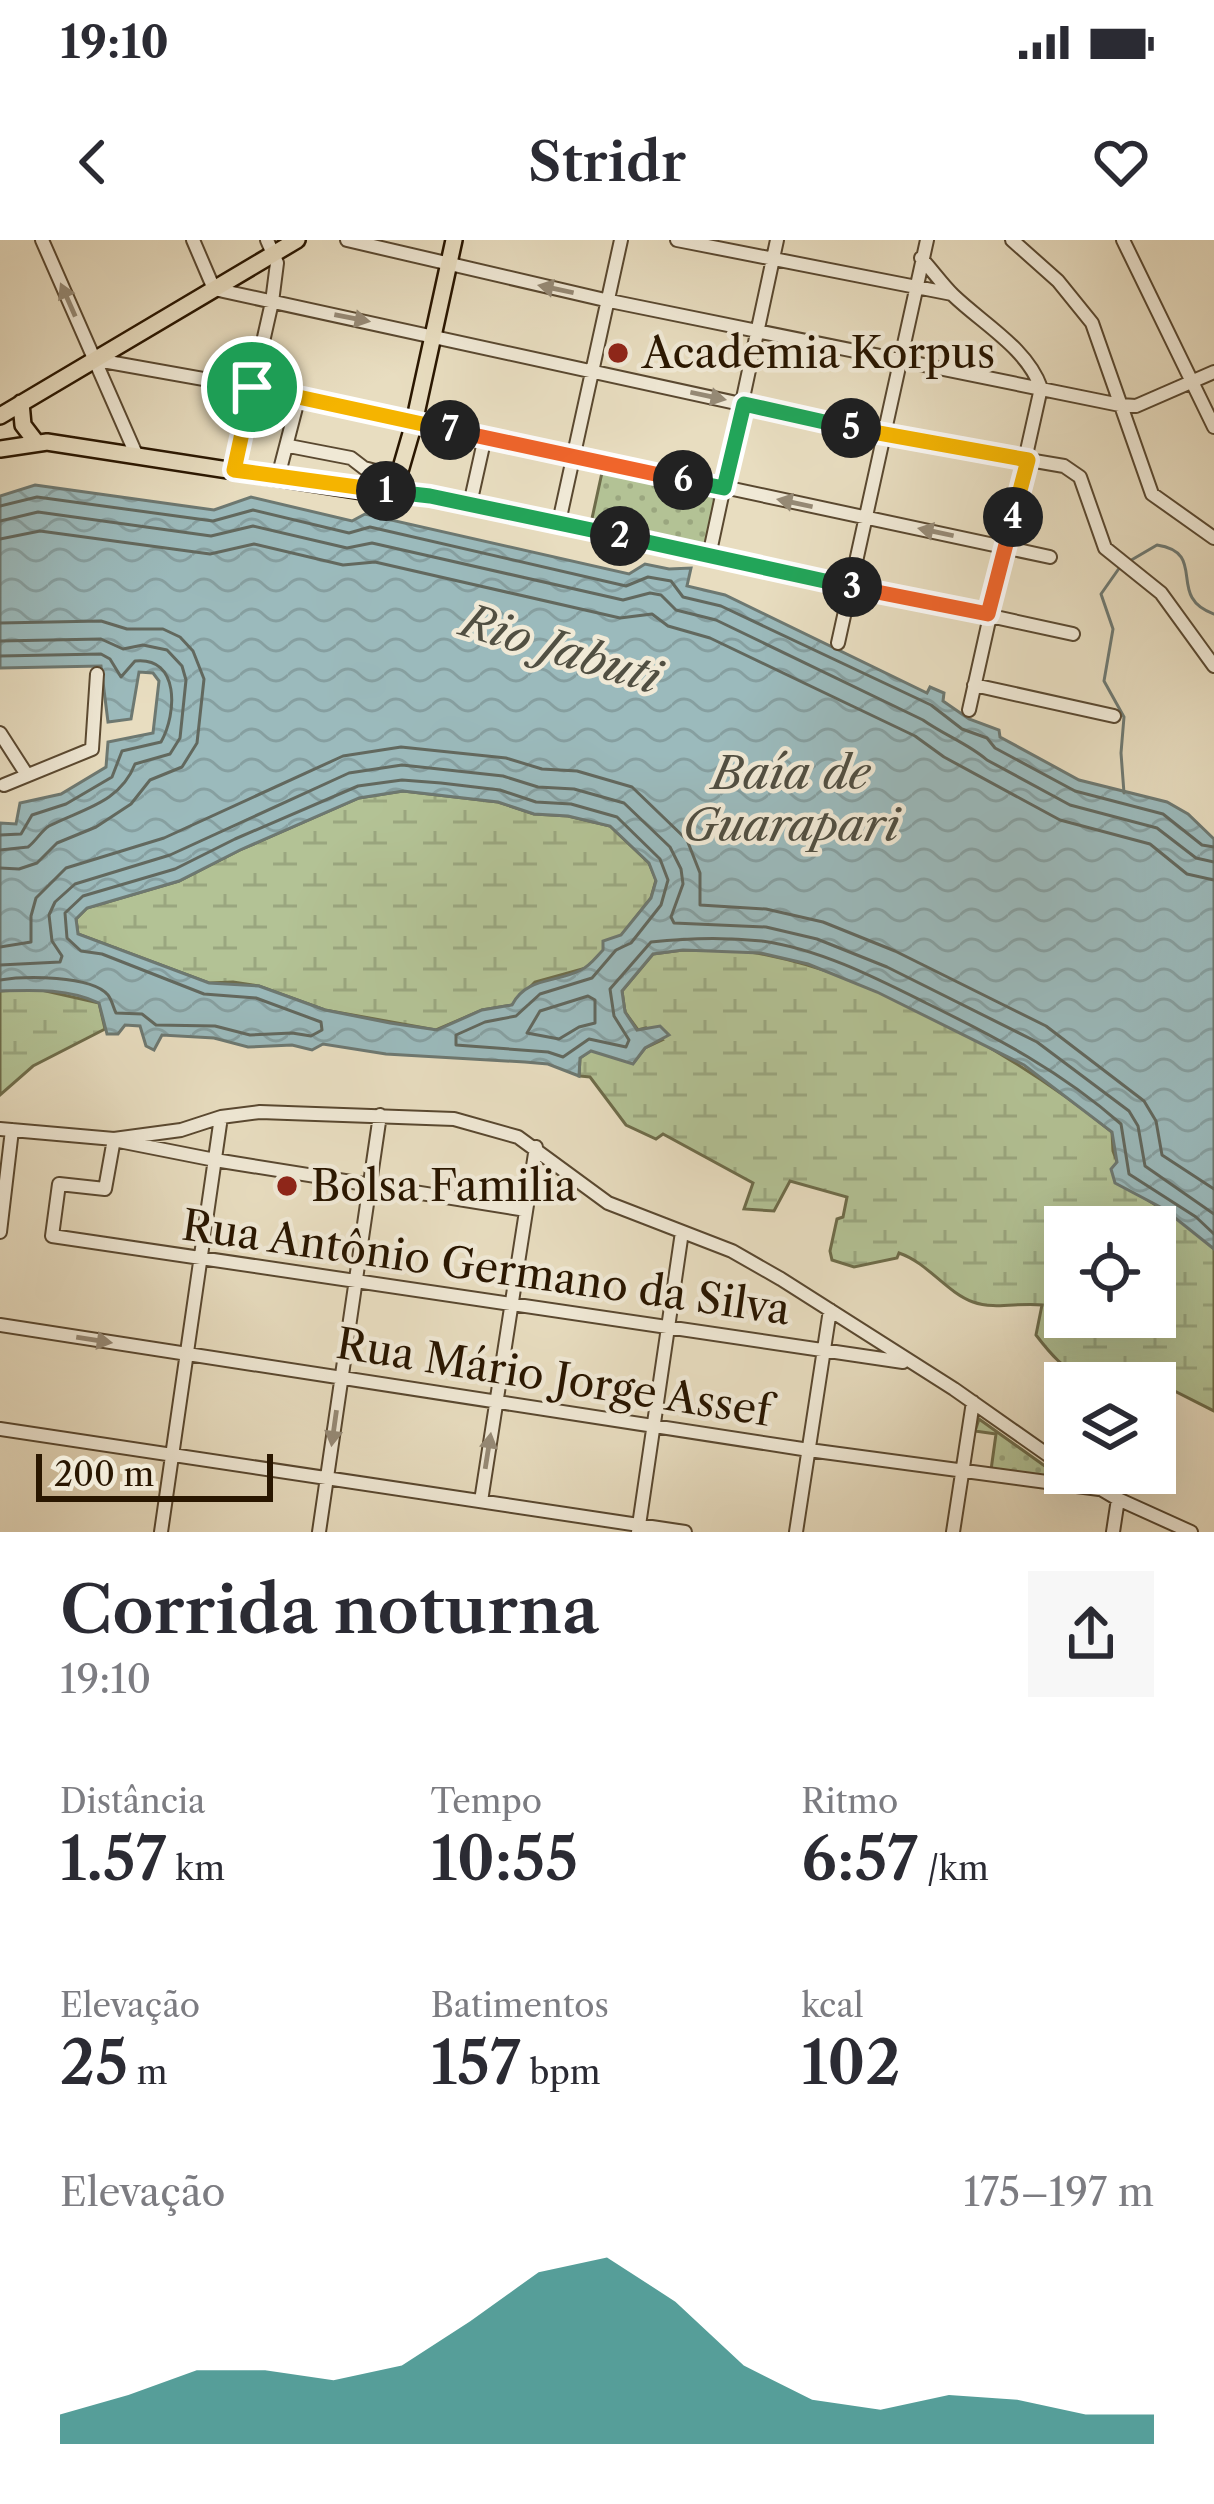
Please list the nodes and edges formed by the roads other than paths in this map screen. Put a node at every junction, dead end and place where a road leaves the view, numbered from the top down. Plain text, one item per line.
1 (42, 240) edge
2 (194, 240) edge
3 (297, 240) edge
4 (346, 240) edge
5 (454, 240) edge
6 (621, 240) edge
7 (677, 240) edge
8 (777, 240) edge
9 (927, 240) edge
10 (1012, 240) edge
11 (1123, 240) edge
12 (271, 248) edge
13 (921, 257) junction
14 (773, 259) junction
15 (448, 265) junction
16 (916, 287) junction
17 (214, 289) junction
18 (952, 294) junction
19 (605, 300) junction
20 (272, 302) junction
21 (760, 331) junction
22 (433, 334) junction
23 (97, 360) junction
24 (901, 361) junction
25 (590, 370) junction
26 (1214, 373) edge
27 (1193, 382) junction
28 (252, 387) junction
29 (1041, 388) junction
30 (299, 396) junction
31 (21, 404) junction
32 (744, 404) junction
33 (1120, 405) junction
34 (0, 416) edge
35 (414, 422) junction
36 (1214, 427) edge
37 (883, 435) junction
38 (485, 437) junction
39 (36, 442) junction
40 (289, 446) junction
41 (0, 448) edge
42 (136, 454) junction
43 (573, 458) junction
44 (1028, 460) junction
45 (234, 470) junction
46 (278, 477) junction
47 (393, 483) junction
48 (724, 488) junction
49 (470, 504) junction
50 (866, 517) junction
51 (560, 522) junction
52 (1214, 538) edge
53 (1005, 547) junction
54 (709, 556) junction
55 (1050, 556) dead end
56 (850, 586) junction
57 (988, 614) junction
58 (1073, 634) dead end
59 (1209, 635) dead end
60 (1194, 636) junction
61 (838, 643) dead end
62 (1214, 666) edge
63 (97, 674) dead end
64 (974, 686) junction
65 (968, 710) dead end
66 (1114, 716) dead end
67 (0, 733) edge
68 (10, 749) junction
69 (26, 775) junction
70 (2, 786) edge
71 (380, 1115) junction
72 (225, 1116) junction
73 (6, 1130) edge
74 (114, 1139) junction
75 (536, 1147) junction
76 (215, 1160) junction
77 (370, 1185) junction
78 (526, 1210) junction
79 (1, 1217) edge
80 (0, 1232) edge
81 (682, 1232) junction
82 (200, 1258) junction
83 (356, 1281) junction
84 (512, 1304) junction
85 (830, 1310) junction
86 (0, 1325) edge
87 (668, 1327) junction
88 (824, 1351) junction
89 (187, 1354) junction
90 (910, 1363) junction
91 (341, 1378) junction
92 (496, 1402) junction
93 (973, 1402) junction
94 (653, 1426) junction
95 (0, 1429) edge
96 (809, 1450) junction
97 (1044, 1452) edge
98 (172, 1455) junction
99 (962, 1472) junction
100 (327, 1478) junction
101 (1044, 1483) edge
102 (1107, 1494) edge
103 (1118, 1499) junction
104 (481, 1501) junction
105 (638, 1528) edge
106 (161, 1532) edge
107 (319, 1532) edge
108 (685, 1532) edge
109 (796, 1532) edge
110 (953, 1532) edge
111 (1113, 1532) edge
112 (1191, 1532) edge

23 -> 1 street
2 - 17 street
3 - 12 main road
4 - 15 street
5 - 15 main road
6 - 19 street
7 - 14 street
8 - 14 street
9 - 13 street
10 - 33 street
11 - 27 street
12 - 17 main road
12 - 20 street
13 - 16 street
13 - 18 street
14 - 16 street
14 - 21 street
19 -> 15 street
15 - 22 main road
16 - 18 street
16 - 24 street
17 - 20 street
17 - 23 main road
18 - 29 street
19 - 21 street
19 - 25 street
20 -> 22 street
20 - 28 street
21 - 24 street
21 - 32 street
22 - 25 street
22 - 35 main road
23 - 28 street
23 - 31 main road
23 - 42 street
24 - 29 street
24 - 37 street
25 -> 32 street
25 - 43 street
26 - 27 street
27 - 33 street
27 - 36 street
28 - 30 street
28 - 45 street
29 - 33 street
29 - 44 street
30 - 35 street
30 - 40 street
31 - 34 main road
31 - 39 main road
32 - 37 street
32 - 48 street
33 - 52 street
35 - 38 street
35 - 47 main road
37 - 44 street
37 - 50 street
38 - 43 street
38 - 49 street
39 - 41 main road
39 - 42 main road
40 - 46 street
40 - 47 street
42 - 45 main road
43 - 48 street
43 - 51 street
44 - 53 street
44 - 60 street
45 - 46 main road
46 - 47 main road
47 - 49 street
50 -> 48 street
48 - 54 street
49 - 51 street
53 -> 50 street
50 - 56 street
51 - 54 street
53 - 55 street
53 - 57 street
54 - 56 street
56 - 57 street
56 - 61 street
57 - 58 street
57 - 64 street
59 - 60 street
60 - 62 street
63 - 69 street
64 - 65 street
64 - 66 street
67 - 68 street
68 - 69 street
68 - 70 street
69 - 70 street
71 - 72 street
71 - 75 street
71 - 77 street
72 - 74 street
72 - 76 street
73 - 74 street
73 - 79 street
74 - 76 street
74 - 82 street, Rua Antônio Germano da Silva
75 - 78 street
75 - 81 street
76 - 77 street
76 - 82 street
77 - 78 street
77 - 83 street
78 - 84 street
79 - 80 street
81 - 85 street
81 - 87 street
82 - 83 street, Rua Antônio Germano da Silva
82 - 89 street
83 - 84 street, Rua Antônio Germano da Silva
83 - 91 street
84 - 87 street, Rua Antônio Germano da Silva
84 - 92 street
85 - 88 street
85 - 90 street
86 -> 89 street, Rua Mário Jorge Assef
87 - 88 street, Rua Antônio Germano da Silva
87 - 94 street
88 - 90 street, Rua Antônio Germano da Silva
88 - 96 street
89 - 91 street, Rua Mário Jorge Assef
89 - 98 street
90 - 93 street
91 - 92 street, Rua Mário Jorge Assef
91 -> 100 street
92 - 94 street, Rua Mário Jorge Assef
104 -> 92 street
93 - 97 street
93 - 99 street
94 - 96 street, Rua Mário Jorge Assef
94 - 105 street
95 - 98 street
96 - 99 street, Rua Mário Jorge Assef
96 - 109 street
98 - 100 street
98 - 106 street
99 - 101 street, Rua Mário Jorge Assef
99 - 110 street
100 - 104 street
100 - 107 street
102 - 103 street
103 - 111 street
103 - 112 street
104 - 105 street
105 - 108 street

